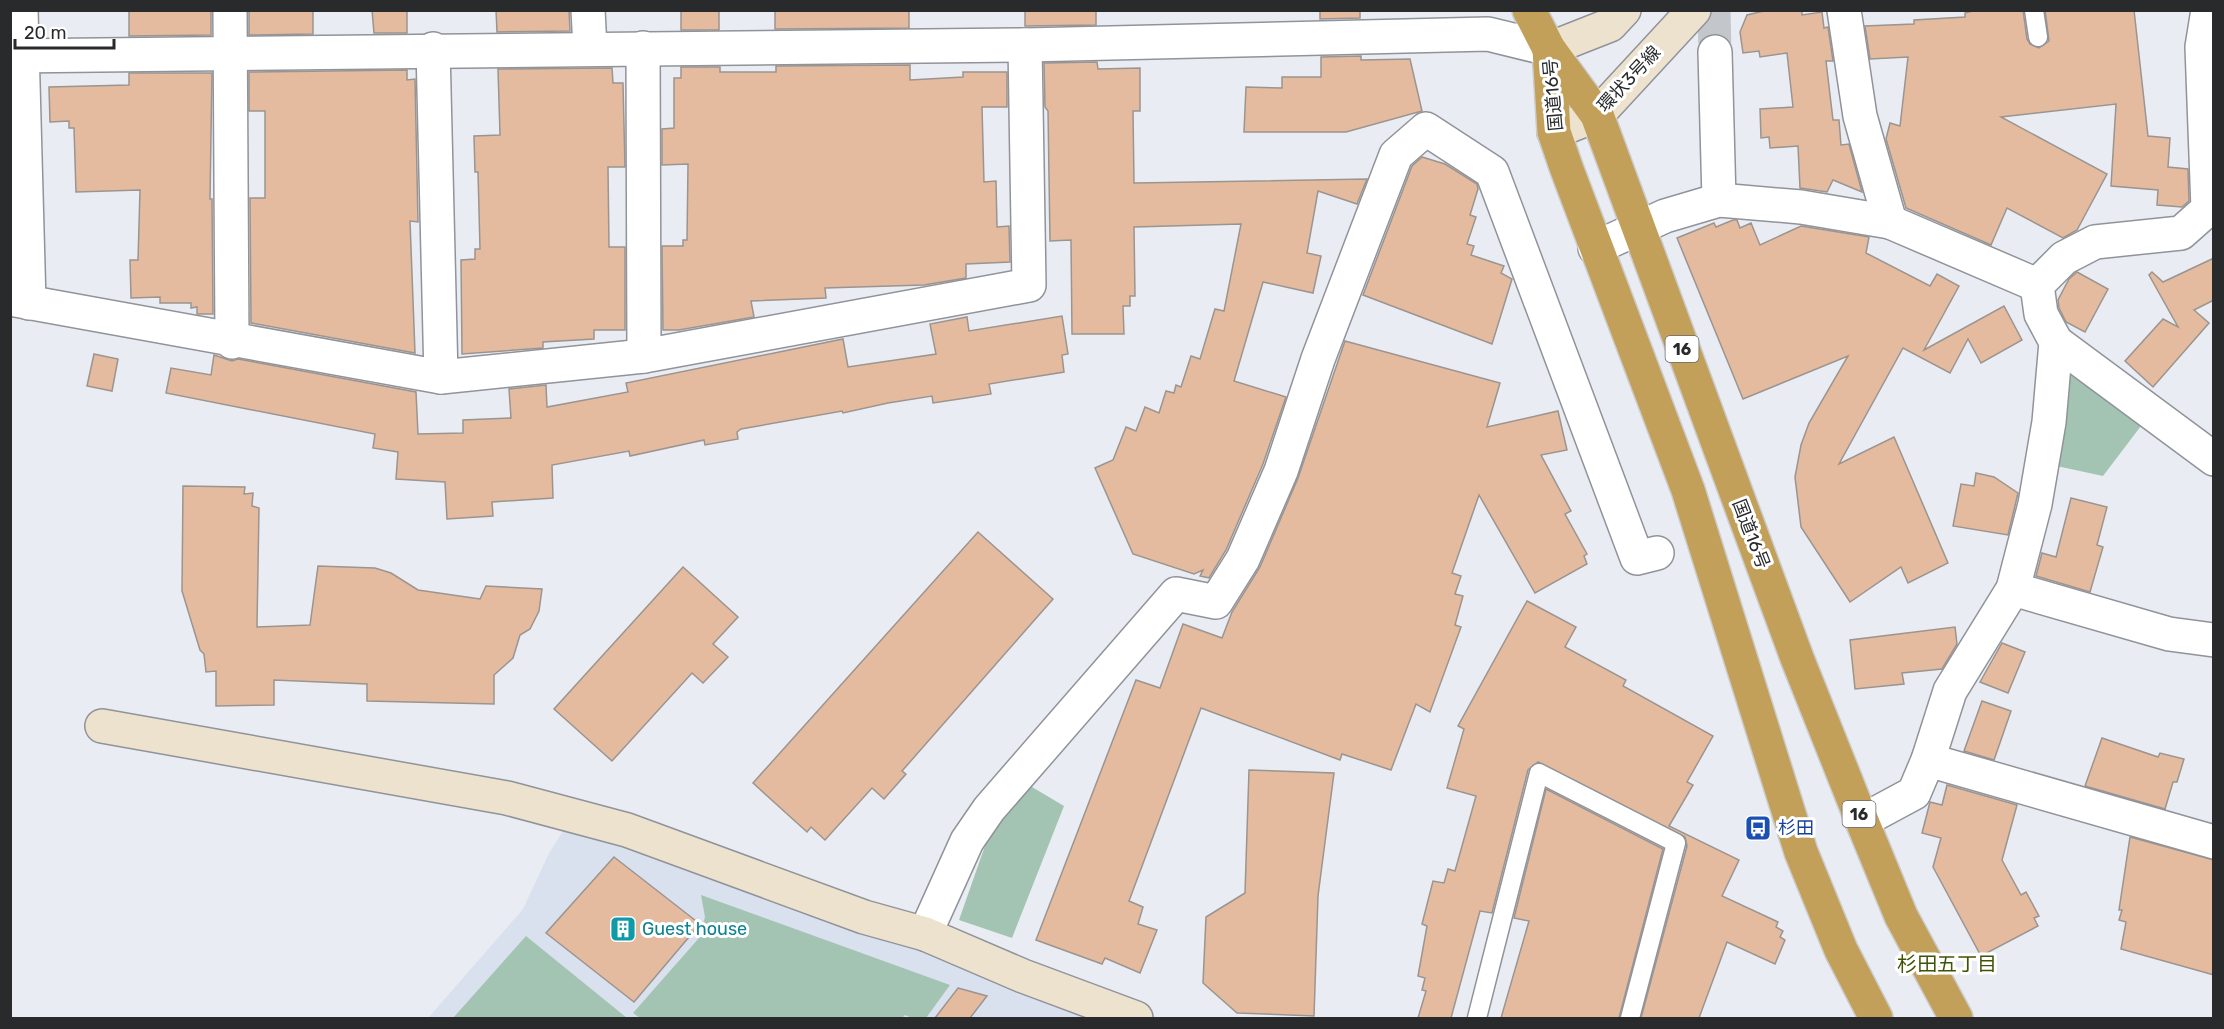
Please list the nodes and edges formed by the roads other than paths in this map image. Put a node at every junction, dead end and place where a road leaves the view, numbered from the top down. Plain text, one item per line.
1 (21, 10) edge
2 (230, 10) edge
3 (588, 10) edge
4 (1529, 10) edge
5 (1624, 10) edge
6 (1694, 10) edge
7 (1844, 10) edge
8 (2034, 10) edge
9 (2208, 10) edge
10 (2038, 37) dead end
11 (1025, 45) junction
12 (590, 48) junction
13 (642, 48) junction
14 (433, 49) junction
15 (1549, 49) junction
16 (231, 52) junction
17 (1715, 52) tunnel mouth
18 (16, 56) edge
19 (1597, 115) junction
20 (1554, 132) junction
21 (1719, 200) junction
22 (1890, 222) junction
23 (1637, 229) junction
24 (1595, 248) junction
25 (2037, 285) junction
26 (20, 301) edge
27 (232, 342) junction
28 (2056, 342) junction
29 (644, 356) junction
30 (441, 377) junction
31 (2214, 459) edge
32 (1657, 553) dead end
33 (2013, 589) junction
34 (2214, 640) edge
35 (102, 726) dead end
36 (1928, 760) junction
37 (1862, 821) junction
38 (2214, 842) edge
39 (925, 934) junction
40 (1136, 1018) edge
41 (1477, 1018) edge
42 (1630, 1018) edge
43 (1876, 1018) edge
44 (1956, 1018) edge

1 - 18 street
2 - 16 street
3 - 12 street
4 - 15 highway, 国道16号 / 16
5 - 15 street
6 - 19 street, 環状3号線
7 - 22 street
8 - 10 lane
9 - 25 street
11 - 13 street
11 - 15 street
11 - 29 street
12 - 13 street
12 - 14 street
13 - 29 street
14 - 16 street
14 - 30 street
15 - 19 highway, 国道16号 / 16
15 - 20 highway, 国道16号 / 16
16 - 18 street
16 - 27 street
17 - 21 street
18 - 26 street
19 - 20 street, 環状3号線
19 - 23 highway, 国道16号 / 16
20 - 24 highway, 国道16号 / 16
21 - 22 street
21 - 23 street
22 - 25 street
23 - 24 street
23 - 37 highway, 国道16号 / 16
24 - 43 highway, 国道16号 / 16
25 - 28 street
26 - 27 street
27 - 30 street
28 - 31 street
28 - 33 street
29 - 30 street
32 - 39 street
33 - 34 street
33 - 36 street
35 - 39 street
36 - 37 street
36 - 38 street
37 - 44 highway, 国道16号 / 16
39 - 40 street
41 - 42 lane

